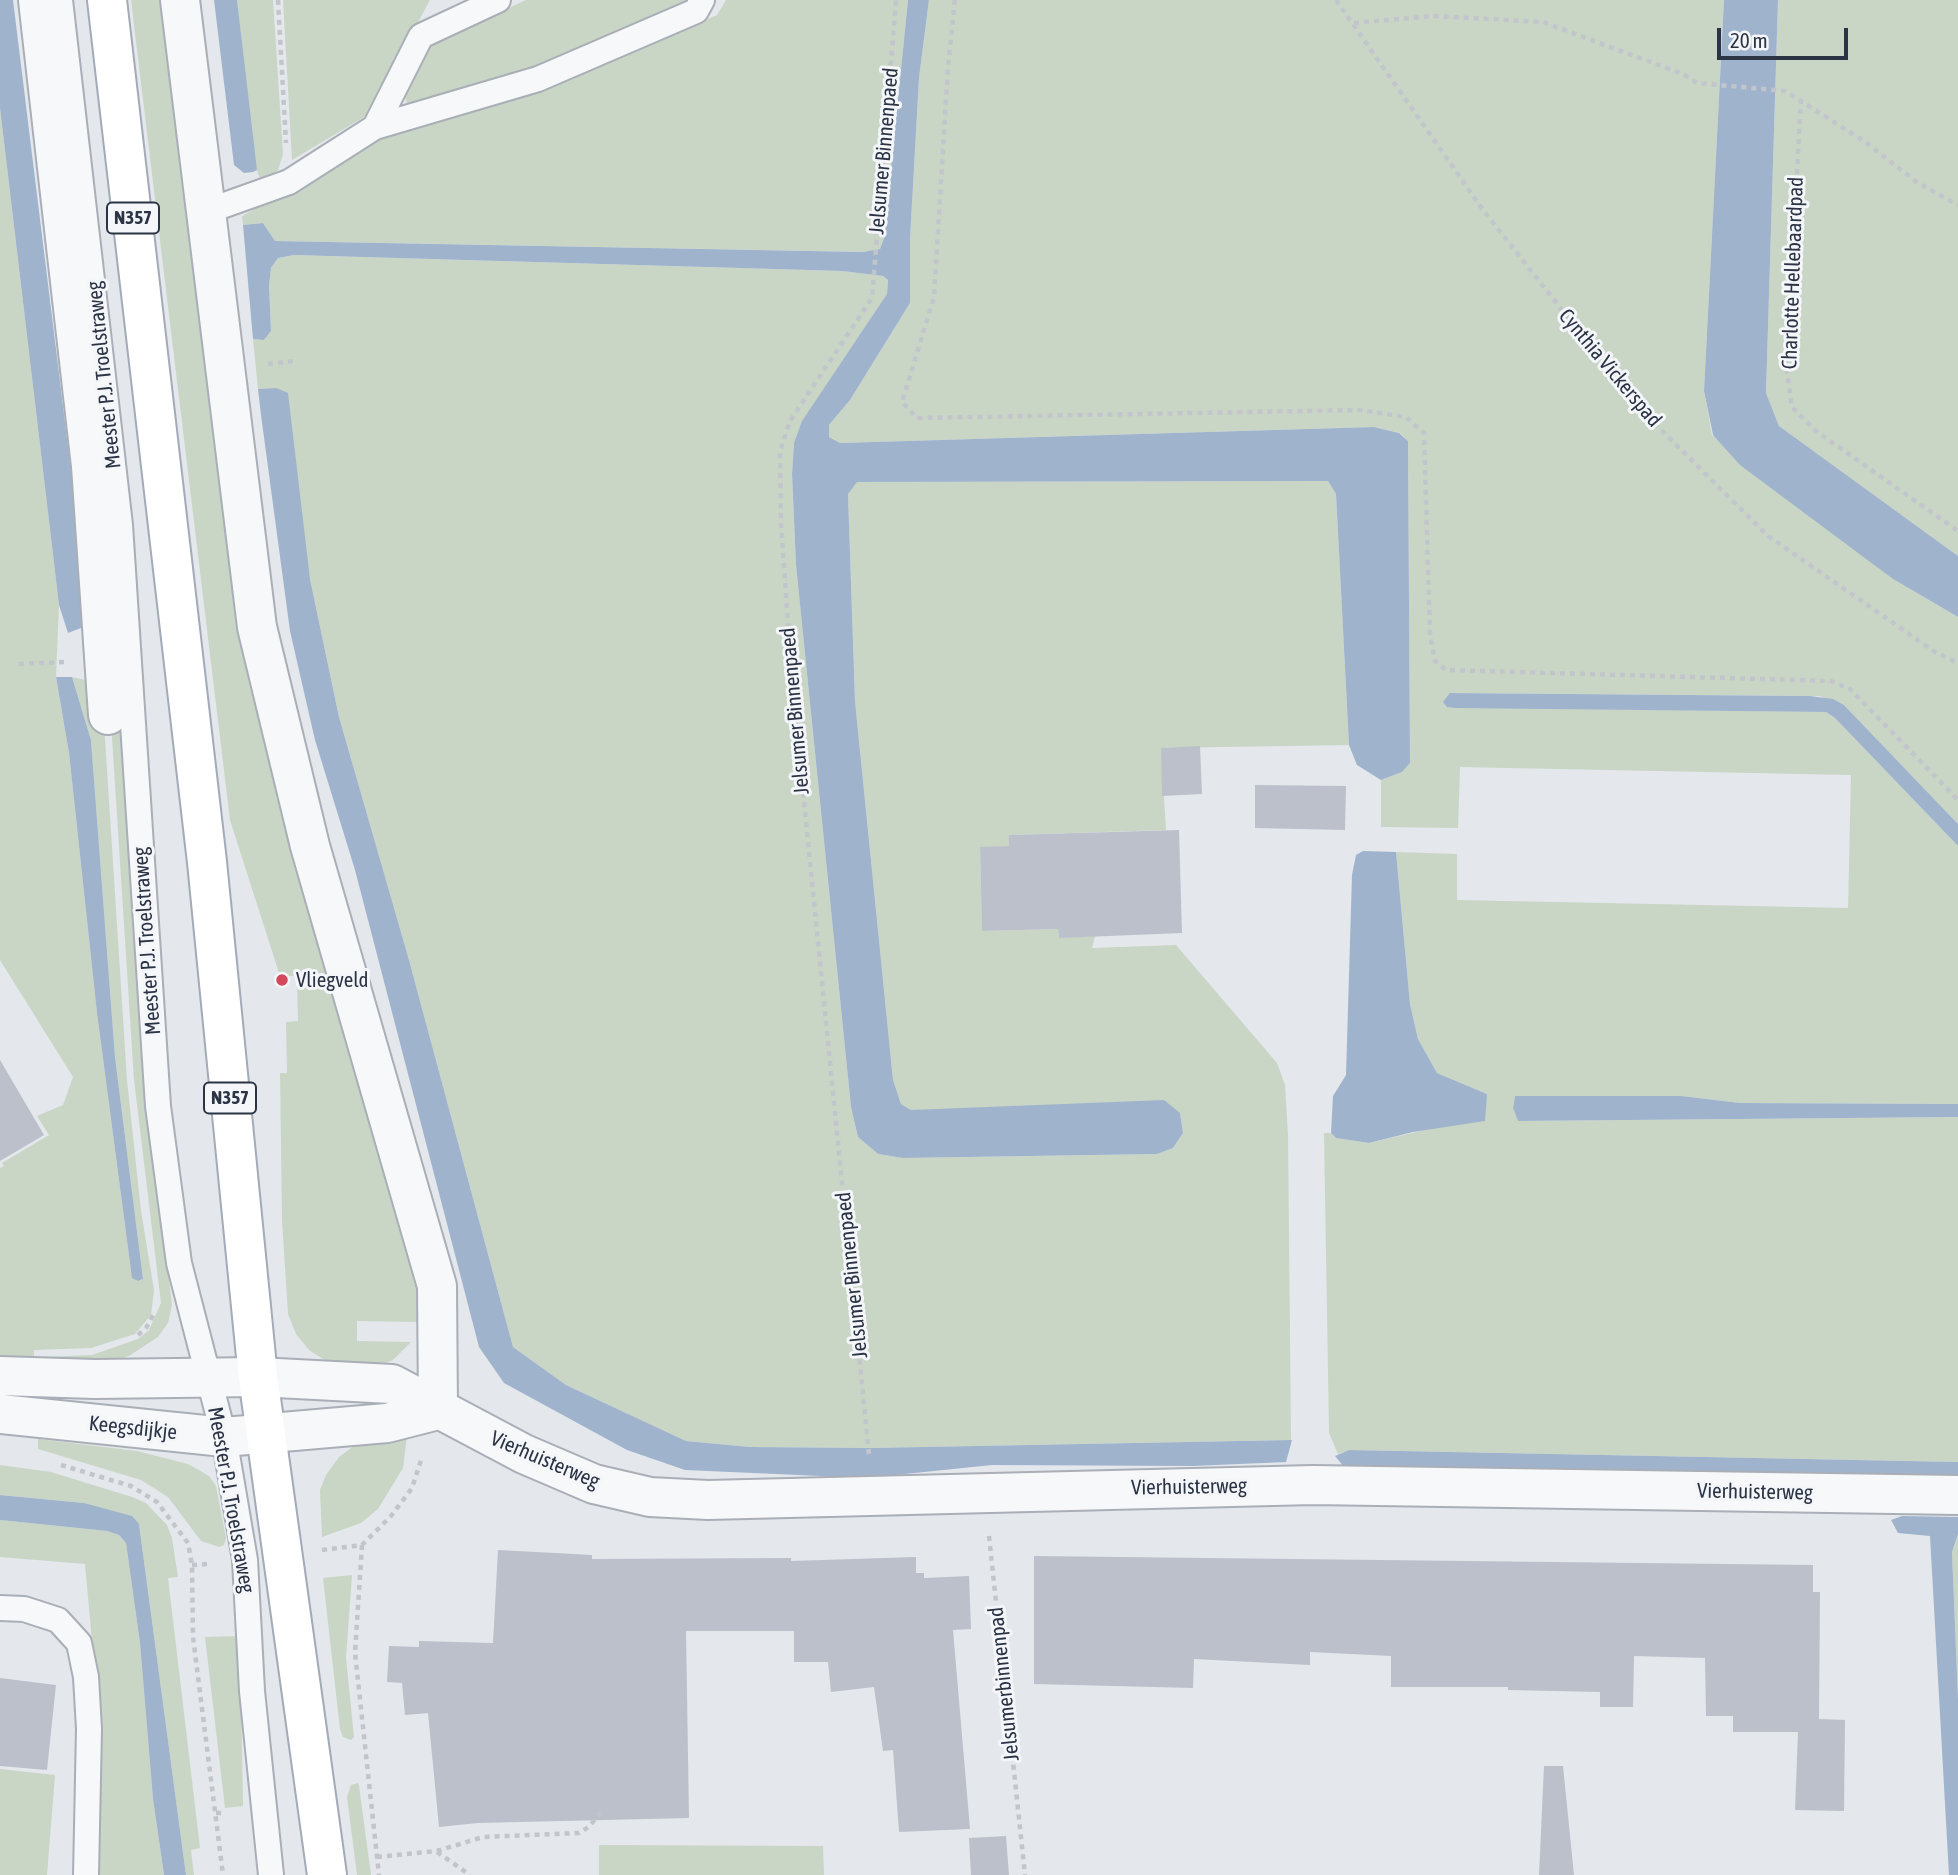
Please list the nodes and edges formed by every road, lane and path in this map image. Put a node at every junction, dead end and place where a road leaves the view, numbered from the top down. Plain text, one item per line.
1 (38, 0) edge
2 (60, 0) edge
3 (107, 0) edge
4 (180, 0) edge
5 (278, 0) edge
6 (498, 0) edge
7 (702, 0) edge
8 (896, 0) edge
9 (955, 0) edge
10 (1336, 0) edge
11 (1353, 23) junction
12 (1801, 99) junction
13 (375, 127) junction
14 (289, 182) junction
15 (1958, 205) edge
16 (205, 212) junction
17 (1958, 531) edge
18 (1958, 663) edge
19 (108, 715) dead end
20 (1958, 800) edge
21 (0, 1376) edge
22 (208, 1377) junction
23 (258, 1377) junction
24 (438, 1410) junction
25 (0, 1414) edge
26 (266, 1436) junction
27 (224, 1437) junction
28 (868, 1447) dead end
29 (53, 1463) dead end
30 (985, 1493) junction
31 (1958, 1495) edge
32 (0, 1608) edge
33 (600, 1812) dead end
34 (216, 1813) junction
35 (225, 1813) dead end
36 (437, 1852) junction
37 (377, 1857) junction
38 (86, 1875) edge
39 (223, 1875) edge
40 (271, 1875) edge
41 (327, 1875) edge
42 (379, 1875) edge
43 (470, 1875) edge
44 (1025, 1875) edge

1 - 19 street, Meester P.J. Troelstraweg
2 - 22 lane, Meester P.J. Troelstraweg
3 - 23 main road, Meester P.J. Troelstraweg / N357
4 - 16 street
5 - 14 path
6 - 13 lane
7 - 13 lane
8 - 28 path, Jelsumer Binnenpaed
9 - 20 path
10 - 11 path, Cynthia Vickerspad
11 - 12 path
11 - 18 path, Cynthia Vickerspad
12 - 15 path
12 - 17 path, Charlotte Hellebaardpad
13 - 14 lane
14 - 16 lane
16 - 24 street
21 - 22 street
22 - 23 street
22 - 27 lane, Meester P.J. Troelstraweg
23 - 24 street, Vierhuisterweg
23 - 26 main road, Meester P.J. Troelstraweg / N357
24 - 26 street
24 - 30 street, Vierhuisterweg
24 - 37 path
25 - 27 street, Keegsdijkje
26 - 27 street, Keegsdijkje
26 - 41 main road, Meester P.J. Troelstraweg / N357
27 - 40 lane, Meester P.J. Troelstraweg
29 - 34 path
30 - 31 street, Vierhuisterweg
30 - 44 path, Jelsumerbinnenpad
32 - 38 lane
33 - 36 path
34 - 35 path
34 - 39 path
36 - 37 path
36 - 43 path
37 - 42 path

